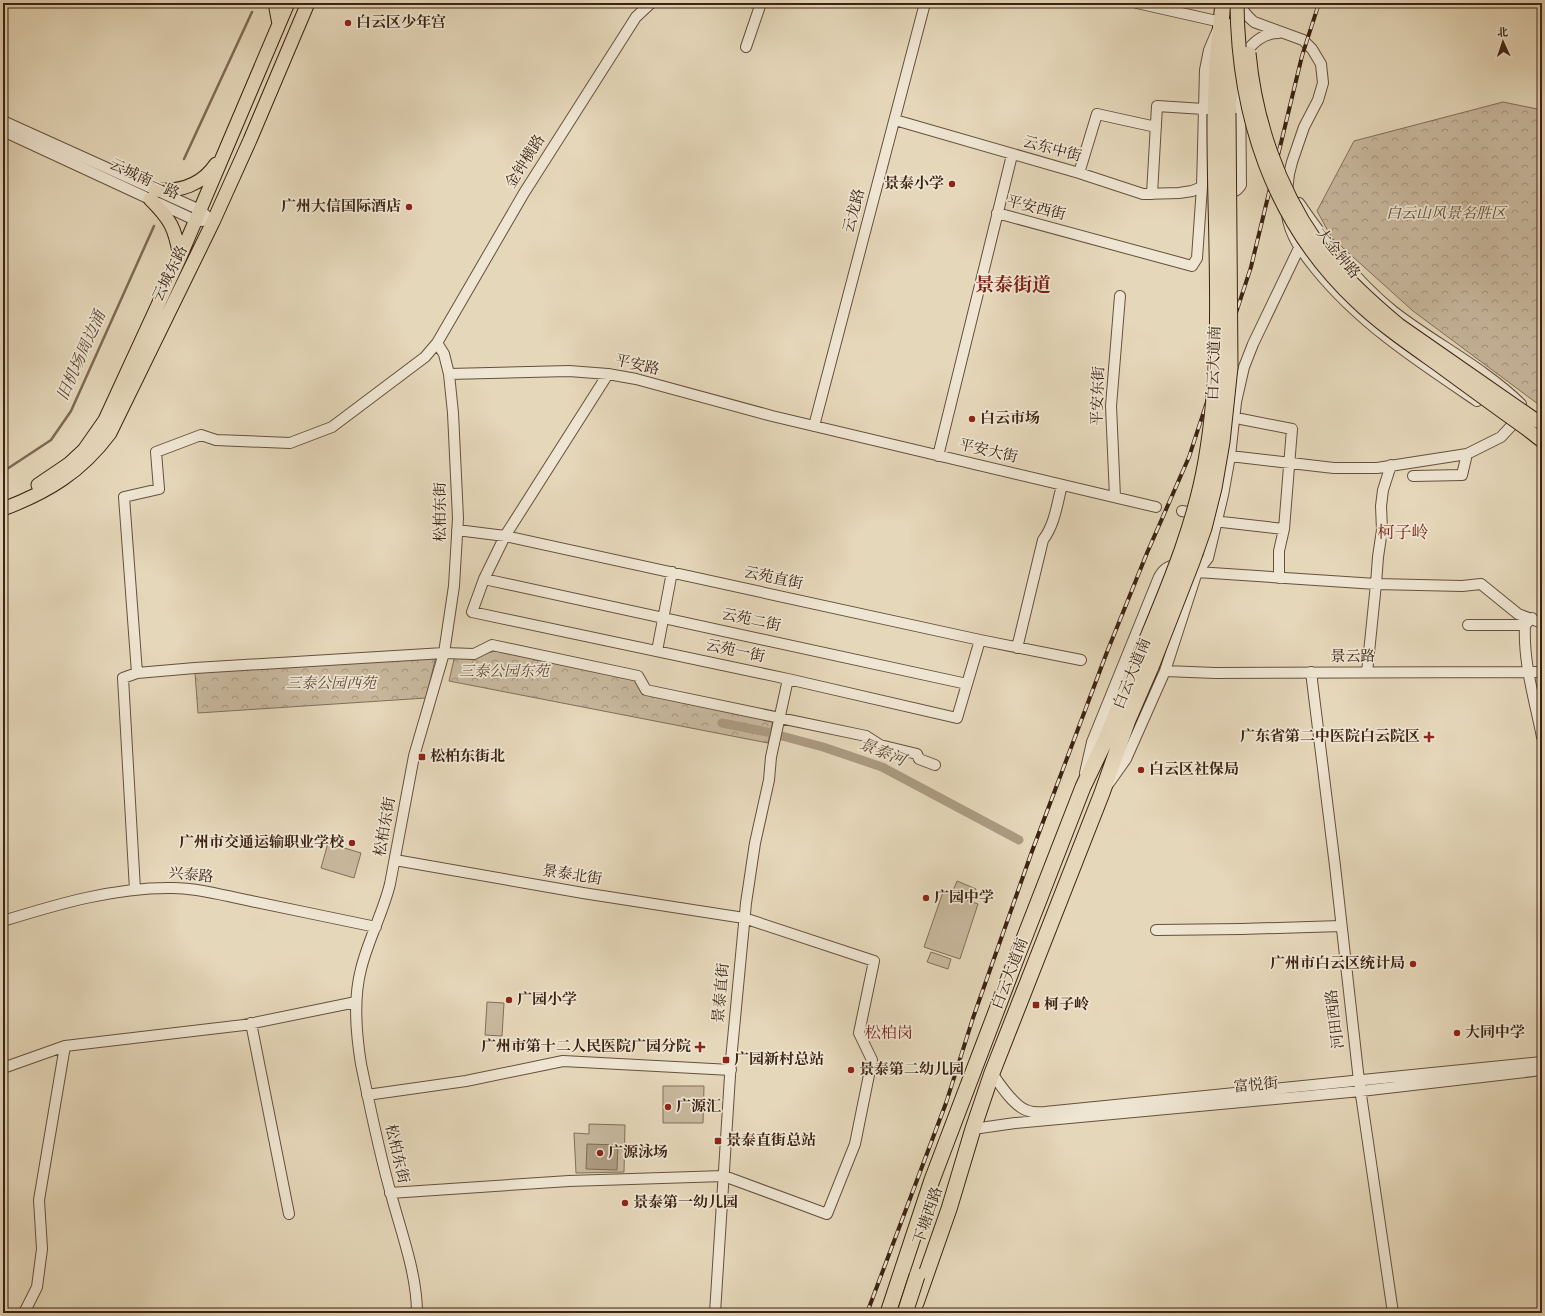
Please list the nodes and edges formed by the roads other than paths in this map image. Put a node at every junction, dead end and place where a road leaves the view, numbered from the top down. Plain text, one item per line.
1 (276, 3) edge
2 (288, 3) edge
3 (308, 3) edge
4 (651, 3) edge
5 (761, 3) edge
6 (925, 3) edge
7 (1137, 3) edge
8 (1223, 3) edge
9 (1239, 3) edge
10 (1246, 3) edge
11 (1221, 22) junction
12 (279, 24) junction
13 (1281, 32) junction
14 (746, 47) dead end
15 (1239, 59) junction
16 (1215, 112) junction
17 (895, 120) junction
18 (3, 121) edge
19 (1156, 127) junction
20 (3, 131) edge
21 (224, 152) junction
22 (1012, 155) junction
23 (217, 168) junction
24 (1079, 173) junction
25 (1288, 174) junction
26 (235, 175) junction
27 (1202, 187) junction
28 (1152, 194) junction
29 (153, 195) junction
30 (997, 213) junction
31 (198, 215) junction
32 (214, 222) junction
33 (1299, 248) junction
34 (180, 257) junction
35 (1120, 296) dead end
36 (437, 343) junction
37 (449, 374) junction
38 (608, 374) junction
39 (1241, 419) dead end
40 (1514, 423) junction
41 (1536, 425) edge
42 (814, 426) junction
43 (1542, 441) edge
44 (1467, 454) junction
45 (938, 456) junction
46 (1230, 456) junction
47 (1288, 462) junction
48 (1391, 466) junction
49 (1413, 476) dead end
50 (1062, 485) junction
51 (1115, 497) junction
52 (3, 500) edge
53 (1156, 507) dead end
54 (3, 509) edge
55 (1182, 511) dead end
56 (1220, 520) junction
57 (457, 530) junction
58 (1284, 530) junction
59 (505, 536) junction
60 (672, 572) junction
61 (1198, 572) junction
62 (484, 578) junction
63 (1279, 578) junction
64 (1376, 584) junction
65 (663, 617) junction
66 (1529, 622) junction
67 (1542, 623) edge
68 (1468, 625) dead end
69 (980, 640) junction
70 (1017, 648) junction
71 (656, 651) junction
72 (444, 653) junction
73 (1081, 660) dead end
74 (1151, 666) junction
75 (1311, 672) junction
76 (1367, 672) junction
77 (1542, 672) edge
78 (138, 673) junction
79 (1529, 673) junction
80 (788, 679) junction
81 (967, 684) junction
82 (780, 717) junction
83 (1542, 737) edge
84 (935, 765) dead end
85 (1083, 787) junction
86 (395, 860) junction
87 (135, 890) junction
88 (744, 918) junction
89 (3, 921) edge
90 (1341, 926) junction
91 (376, 927) junction
92 (1156, 930) dead end
93 (356, 1002) junction
94 (251, 1023) junction
95 (65, 1046) junction
96 (1542, 1062) edge
97 (3, 1068) edge
98 (731, 1070) junction
99 (1542, 1070) edge
100 (992, 1073) junction
101 (1434, 1078) junction
102 (1360, 1086) junction
103 (367, 1095) junction
104 (957, 1118) junction
105 (973, 1129) junction
106 (724, 1176) junction
107 (390, 1193) junction
108 (289, 1214) dead end
109 (913, 1275) junction
110 (25, 1311) dead end
111 (417, 1313) edge
112 (715, 1313) edge
113 (888, 1313) edge
114 (896, 1313) edge
115 (905, 1313) edge
116 (912, 1313) edge
117 (1393, 1313) edge

1 - 12 main road
2 - 12 main road, 云城东路
3 - 26 main road, 云城东路
4 - 36 street, 金钟横路
5 - 14 street
6 - 17 street, 云龙路
7 - 11 street
8 - 11 highway, 白云大道南
9 - 13 street
9 - 15 street
9 - 16 highway, 白云大道南
9 - 41 main road, 大金钟路, bridge
10 - 41 main road, 大金钟路, bridge
11 - 16 highway, 白云大道南
12 - 21 main road, 云城东路
13 - 15 street
13 - 25 street
15 - 27 street
16 - 19 street
16 - 27 street
16 - 74 highway, 白云大道南, bridge
17 - 22 street, 云东中街
17 - 42 street, 云龙路
18 - 29 street, 云城南一路
19 - 24 street
19 - 28 street
20 - 29 street, 云城南一路
21 - 23 main road, 云城东路
21 - 29 main road
22 - 24 street, 云东中街
22 - 30 street
23 - 26 main road
23 - 31 main road, 云城东路
24 - 28 street, 云东中街
25 - 33 street
25 - 41 street
26 - 32 main road, 云城东路
27 - 28 street, 云东中街
27 - 30 street, 平安西街
29 - 31 street, 云城南一路
29 - 34 main road
30 - 45 street, 平安西街
31 - 32 street, 云城南一路
31 - 34 main road, 云城东路
32 - 54 main road, 云城东路
33 - 40 street
33 - 46 street
34 - 52 main road, 云城东路
35 - 51 street, 平安东街
36 - 37 street, 松柏东街
36 - 78 street, 金钟横路
37 - 38 street, 平安路
37 - 57 street, 松柏东街
38 - 42 street, 平安路
38 - 59 street
39 - 47 street
40 - 41 street
40 - 44 street
41 - 43 main road, 大金钟路
42 - 45 street, 平安大街
44 - 48 street
44 - 49 street
45 - 50 street, 平安大街
46 - 47 street
46 - 56 street
47 - 48 street
47 - 58 street
48 - 64 street
50 - 51 street, 平安大街
50 - 70 street
51 - 53 street, 平安大街
55 - 56 street
56 - 58 street
56 - 61 street
57 - 59 street, 云苑直街
57 - 72 street, 松柏东街
58 - 63 street
59 - 60 street, 云苑直街
59 - 62 street
60 - 65 street
60 - 69 street, 云苑直街
61 - 63 street
61 - 74 street
61 - 85 street
62 - 65 street, 云苑二街
62 - 71 street, 云苑一街
63 - 64 street
64 - 66 street
64 - 76 street
65 - 71 street
65 - 81 street, 云苑二街
66 - 67 street
66 - 68 street
66 - 79 street
69 - 70 street, 云苑直街
69 - 81 street
70 - 73 street, 云苑直街
71 - 80 street, 云苑一街
72 - 78 street
72 - 82 street
72 - 86 street, 松柏东街
74 - 75 street, 景云路
74 - 85 highway, 白云大道南
74 - 100 highway, 白云大道南
75 - 76 street, 景云路
75 - 90 street, 河田西路
76 - 79 street, 景云路
77 - 79 street, 景云路
78 - 87 street
79 - 83 street
80 - 81 street, 云苑一街
80 - 82 street, 景泰直街
82 - 84 street
82 - 88 street, 景泰直街
85 - 104 highway, 白云大道南
86 - 88 street, 景泰北街
86 - 91 street, 松柏东街
87 - 89 street, 兴泰路
87 - 91 street, 兴泰路
88 - 98 street, 景泰直街
88 - 106 street, 景泰北街
90 - 92 street
90 - 102 street, 河田西路
91 - 93 street, 松柏东街
93 - 94 street
93 - 103 street, 松柏东街
94 - 95 street
94 - 108 street
95 - 97 street
95 - 110 street
96 - 101 street, 富悦街
98 - 103 street
98 - 106 street, 景泰直街
99 - 101 street, 富悦街
100 - 102 street, 富悦街
100 - 105 highway, 白云大道南
101 - 102 street, 富悦街
102 - 105 street, 富悦街
102 - 117 street, 河田西路
103 - 107 street, 松柏东街
104 - 109 highway, 下塘西路
104 - 113 highway, 白云大道南
105 - 109 highway, 下塘西路
105 - 116 highway, 白云大道南
106 - 107 street
106 - 112 street, 景泰直街
107 - 111 street, 松柏东街
109 - 114 highway, 下塘西路
109 - 115 highway, 下塘西路, bridge

